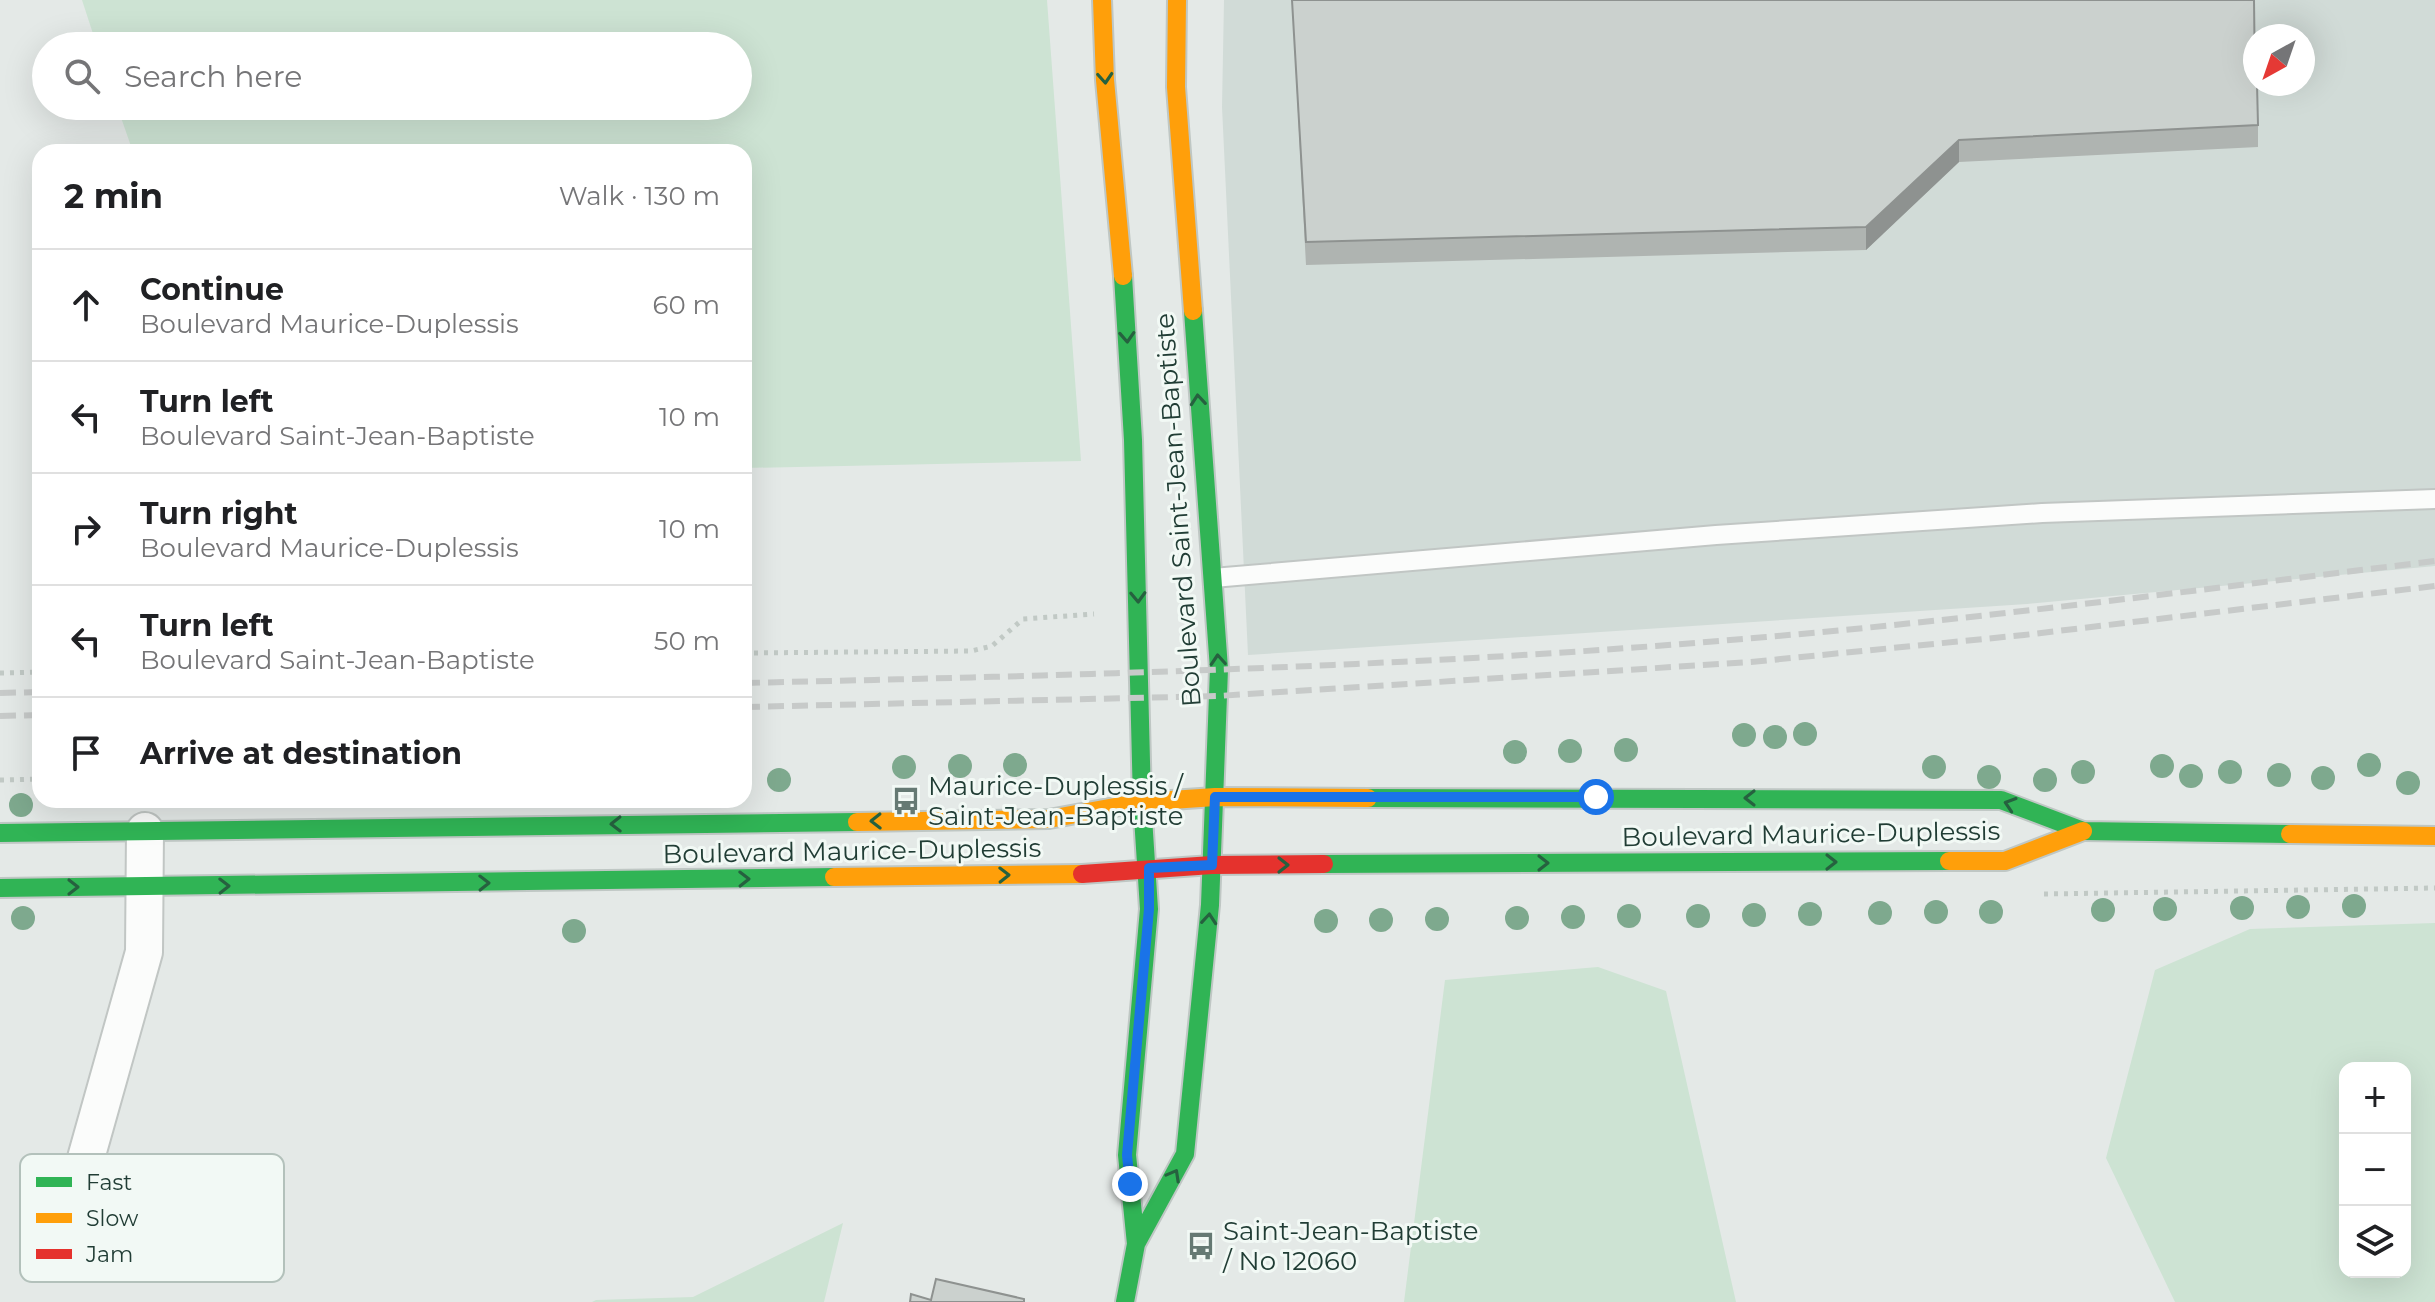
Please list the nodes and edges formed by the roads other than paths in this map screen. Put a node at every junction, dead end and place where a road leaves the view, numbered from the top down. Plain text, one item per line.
1 (1102, 0) edge
2 (1177, 0) edge
3 (2435, 499) edge
4 (1211, 578) junction
5 (1215, 797) junction
6 (1142, 802) junction
7 (145, 831) junction
8 (2083, 831) junction
9 (0, 833) edge
10 (2435, 836) edge
11 (1212, 865) junction
12 (1149, 868) junction
13 (146, 886) junction
14 (0, 888) edge
15 (87, 1154) edge
16 (1136, 1244) junction
17 (1125, 1302) edge

1 -> 6 street, Boulevard Saint-Jean-Baptiste
4 -> 2 street, Boulevard Saint-Jean-Baptiste
3 - 4 lane
5 -> 4 street, Boulevard Saint-Jean-Baptiste
5 - 6 street, Boulevard Maurice-Duplessis
8 -> 5 street, Boulevard Maurice-Duplessis
5 - 11 street, Boulevard Saint-Jean-Baptiste
6 -> 7 street, Boulevard Maurice-Duplessis
6 - 12 street, Boulevard Saint-Jean-Baptiste
7 - 9 street, Boulevard Maurice-Duplessis
7 - 13 street
8 - 10 street, Boulevard Maurice-Duplessis
11 -> 8 street, Boulevard Maurice-Duplessis
11 - 12 street, Boulevard Maurice-Duplessis
16 -> 11 street, Boulevard Saint-Jean-Baptiste
13 -> 12 street, Boulevard Maurice-Duplessis
12 - 16 street, Boulevard Saint-Jean-Baptiste
14 -> 13 street, Boulevard Maurice-Duplessis
13 - 15 street
16 - 17 street, Boulevard Saint-Jean-Baptiste

